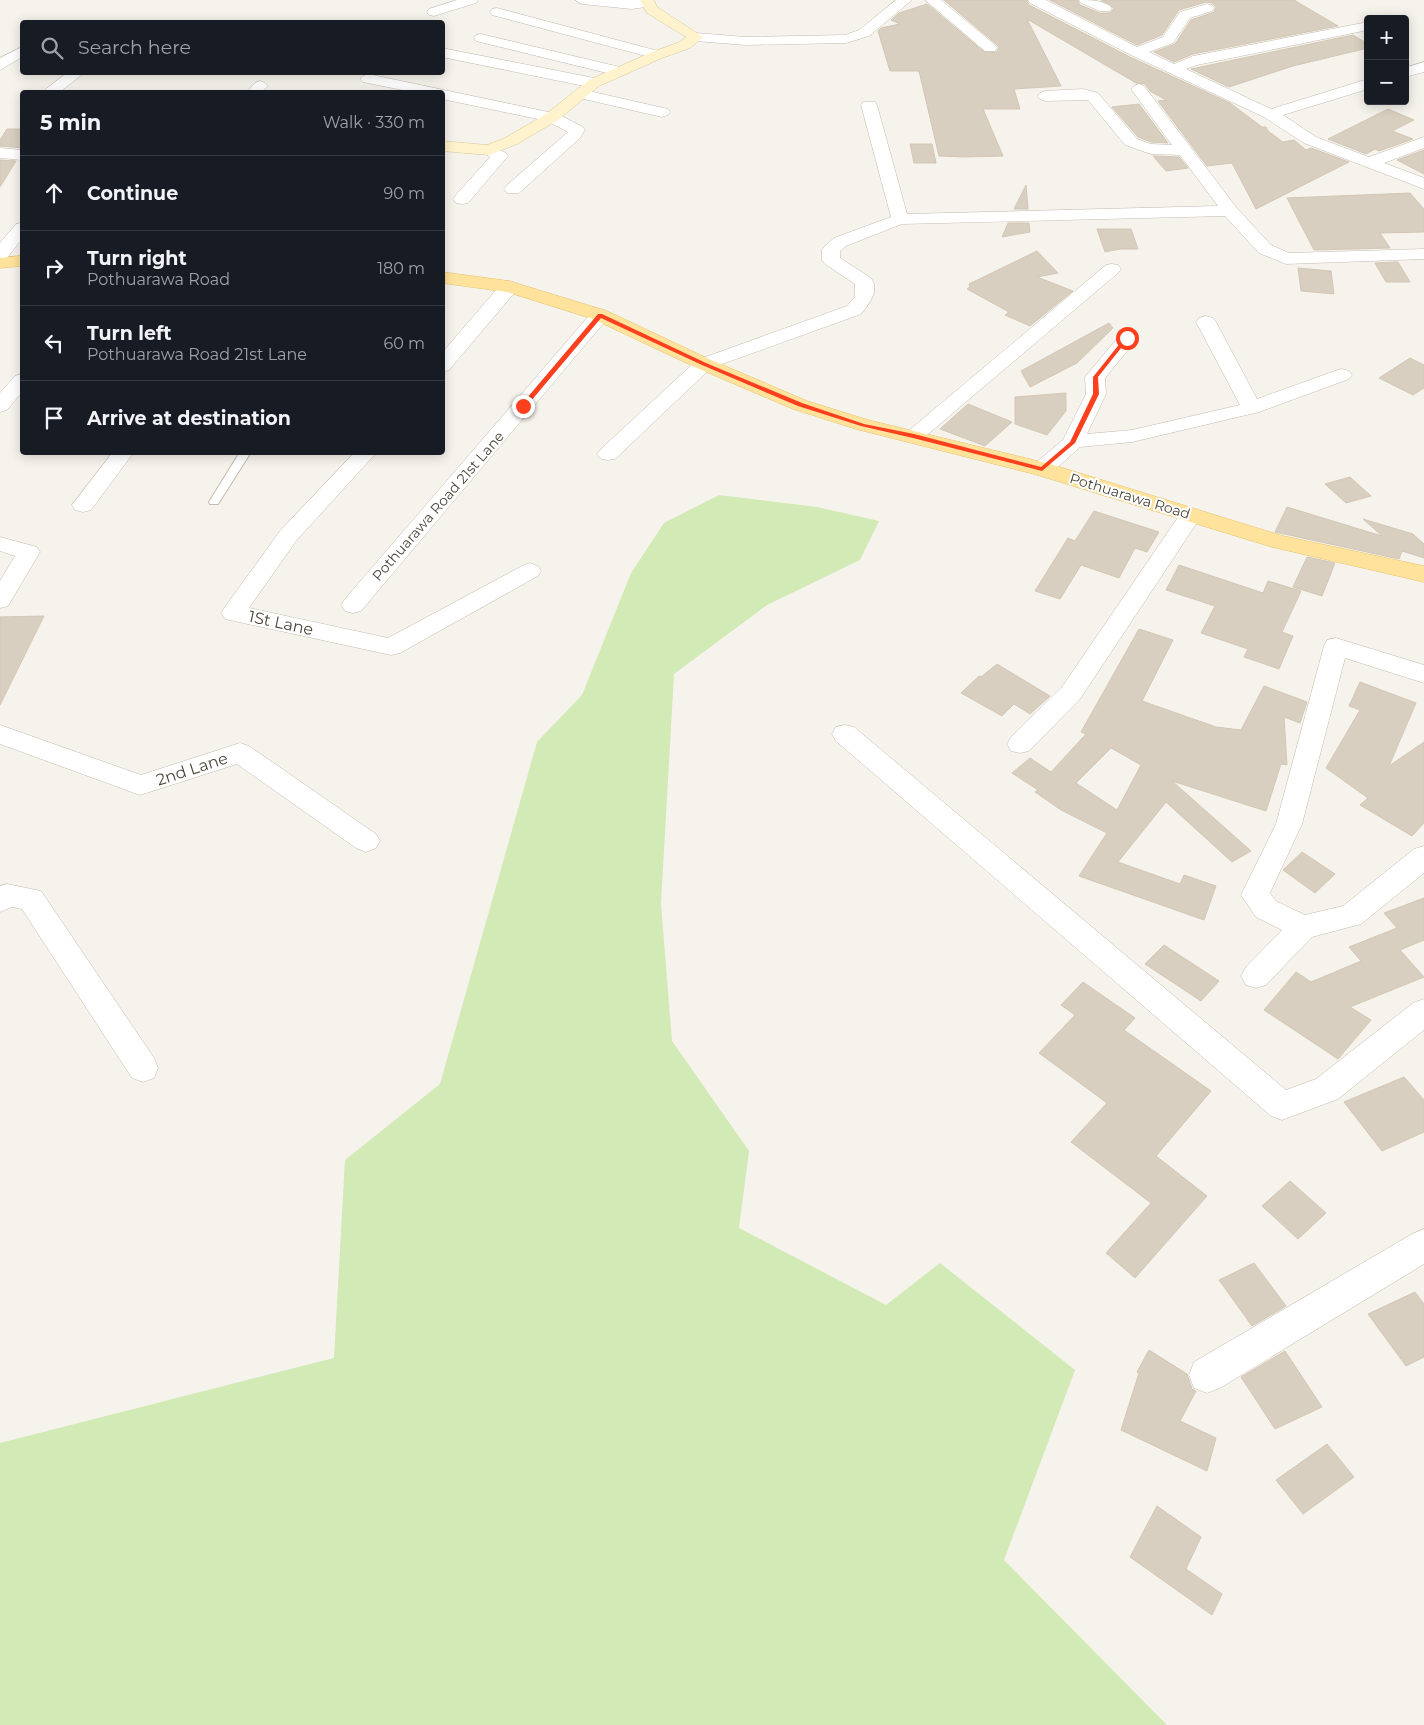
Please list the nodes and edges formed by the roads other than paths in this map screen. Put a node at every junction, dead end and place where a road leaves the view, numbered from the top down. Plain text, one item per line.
1 (472, 0) edge
2 (582, 0) edge
3 (905, 0) edge
4 (932, 0) edge
5 (1035, 0) edge
6 (1086, 0) edge
7 (647, 2) edge
8 (1106, 8) dead end
9 (1208, 8) dead end
10 (434, 12) dead end
11 (497, 12) dead end
12 (1364, 27) edge
13 (696, 37) junction
14 (481, 38) dead end
15 (990, 48) dead end
16 (1136, 52) junction
17 (20, 53) edge
18 (445, 53) edge
19 (657, 55) junction
20 (0, 65) edge
21 (1424, 67) edge
22 (1174, 69) junction
23 (619, 71) junction
24 (1409, 71) edge
25 (74, 75) edge
26 (368, 79) dead end
27 (594, 83) junction
28 (1364, 85) edge
29 (1139, 89) dead end
30 (54, 90) edge
31 (423, 90) edge
32 (580, 94) junction
33 (445, 95) edge
34 (1045, 96) dead end
35 (869, 105) dead end
36 (662, 112) dead end
37 (1270, 114) junction
38 (552, 117) junction
39 (1424, 142) edge
40 (445, 146) edge
41 (489, 150) junction
42 (1186, 150) junction
43 (0, 153) edge
44 (20, 155) edge
45 (1370, 162) junction
46 (1424, 184) edge
47 (514, 189) dead end
48 (462, 200) dead end
49 (1230, 211) junction
50 (900, 219) junction
51 (20, 230) edge
52 (1424, 254) edge
53 (0, 255) edge
54 (20, 261) edge
55 (0, 264) edge
56 (1112, 269) dead end
57 (445, 277) edge
58 (508, 287) junction
59 (600, 315) junction
60 (1206, 322) dead end
61 (1127, 338) dead end
62 (445, 362) edge
63 (704, 364) junction
64 (1342, 375) dead end
65 (20, 382) edge
66 (0, 406) edge
67 (1252, 408) junction
68 (914, 436) junction
69 (1073, 441) junction
70 (608, 454) dead end
71 (122, 455) edge
72 (244, 455) edge
73 (364, 455) edge
74 (1042, 469) junction
75 (214, 502) dead end
76 (84, 505) dead end
77 (1191, 515) junction
78 (0, 544) edge
79 (530, 571) dead end
80 (1424, 574) edge
81 (0, 600) edge
82 (353, 605) dead end
83 (1424, 674) edge
84 (0, 734) edge
85 (845, 734) dead end
86 (1020, 744) dead end
87 (366, 841) dead end
88 (1424, 857) edge
89 (0, 901) edge
90 (1303, 927) junction
91 (1256, 976) dead end
92 (1424, 1012) edge
93 (143, 1068) dead end
94 (1424, 1245) edge
95 (1207, 1375) dead end

1 - 10 street
2 - 7 street
3 - 13 street
4 - 15 street
5 - 16 street
6 - 8 street
7 - 13 street
9 - 16 street
11 - 19 street
12 - 22 street
13 - 19 street
14 - 23 street
16 - 22 street
17 - 20 street
18 - 27 street
19 - 23 street
21 - 24 street
22 - 37 street
23 - 27 street
25 - 30 street
26 - 31 street
27 - 32 street
28 - 37 street
29 - 42 street
32 - 36 street
32 - 38 street
33 - 38 street
34 - 42 street
35 - 50 street
37 - 45 street
38 - 41 street
38 - 47 street
39 - 45 street
40 - 41 street
41 - 48 street
42 - 49 street
43 - 44 street
45 - 46 street
49 - 50 street
49 - 52 street
50 - 63 street
51 - 53 street
54 - 55 main road
56 - 68 street
57 - 58 main road, Pothuarawa Road
58 - 59 main road, Pothuarawa Road
58 - 62 street
59 - 63 main road, Pothuarawa Road
59 - 82 street, Pothuarawa Road 21st Lane
60 - 67 street
61 - 69 street
63 - 68 main road, Pothuarawa Road
63 - 70 street
64 - 67 street
65 - 66 street
67 - 69 street
68 - 74 main road, Pothuarawa Road
69 - 74 street
71 - 76 street
72 - 75 lane
73 - 79 street, 1St Lane
74 - 77 main road, Pothuarawa Road
77 - 80 main road, Pothuarawa Road
77 - 86 street
78 - 81 street
83 - 90 street
84 - 87 street, 2nd Lane
85 - 92 street
88 - 90 street
89 - 93 street
90 - 91 street
94 - 95 street

